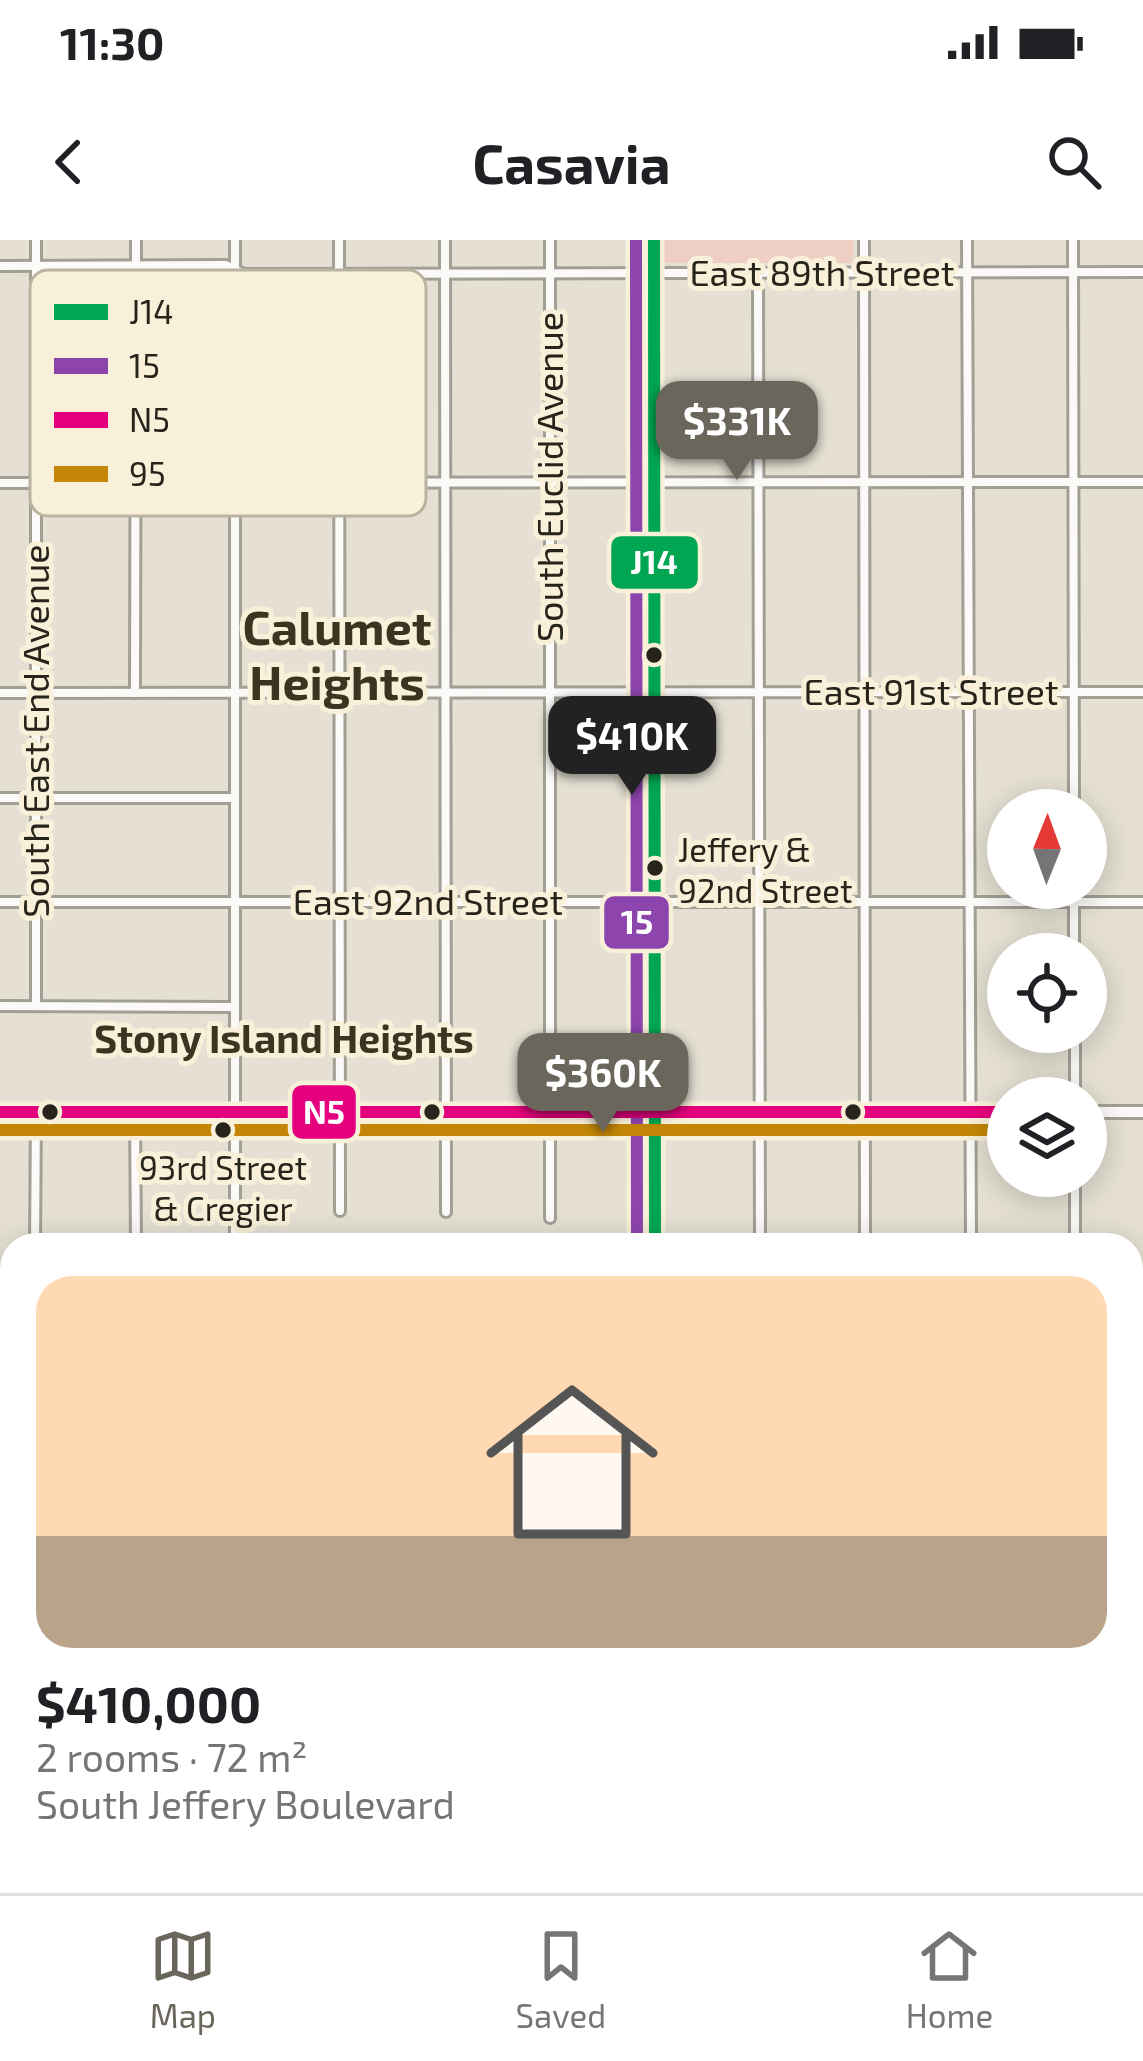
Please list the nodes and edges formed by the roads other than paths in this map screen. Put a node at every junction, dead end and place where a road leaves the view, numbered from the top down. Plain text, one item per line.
1 (37, 240) edge
2 (136, 240) edge
3 (236, 240) edge
4 (339, 240) edge
5 (445, 240) edge
6 (550, 240) edge
7 (654, 240) edge
8 (864, 240) edge
9 (968, 240) edge
10 (1073, 240) edge
11 (136, 265) junction
12 (0, 266) edge
13 (37, 266) junction
14 (236, 269) joint
15 (37, 270) edge
16 (136, 270) edge
17 (340, 270) edge
18 (968, 272) junction
19 (1073, 272) junction
20 (1143, 272) edge
21 (550, 273) junction
22 (654, 273) junction
23 (758, 273) junction
24 (864, 273) junction
25 (426, 274) edge
26 (445, 274) junction
27 (759, 482) junction
28 (864, 482) junction
29 (968, 482) junction
30 (1073, 482) junction
31 (1143, 482) edge
32 (426, 483) edge
33 (445, 483) junction
34 (550, 483) junction
35 (655, 483) junction
36 (36, 516) edge
37 (135, 516) edge
38 (235, 516) edge
39 (340, 516) edge
40 (759, 692) junction
41 (864, 692) junction
42 (969, 692) junction
43 (1074, 692) junction
44 (1143, 692) edge
45 (0, 693) edge
46 (36, 693) junction
47 (135, 693) junction
48 (235, 693) junction
49 (340, 693) junction
50 (445, 693) junction
51 (550, 693) junction
52 (655, 693) junction
53 (1074, 789) edge
54 (0, 798) edge
55 (36, 798) junction
56 (235, 798) junction
57 (0, 902) edge
58 (36, 902) junction
59 (235, 902) junction
60 (340, 902) junction
61 (446, 902) junction
62 (551, 902) junction
63 (655, 902) junction
64 (760, 902) junction
65 (865, 902) junction
66 (970, 902) junction
67 (987, 902) edge
68 (1107, 902) edge
69 (1143, 902) edge
70 (0, 1006) edge
71 (36, 1006) junction
72 (235, 1007) junction
73 (0, 1112) edge
74 (36, 1112) junction
75 (136, 1112) junction
76 (235, 1112) junction
77 (340, 1112) junction
78 (446, 1112) junction
79 (550, 1112) junction
80 (656, 1112) junction
81 (760, 1112) junction
82 (865, 1112) junction
83 (970, 1112) junction
84 (987, 1112) edge
85 (1107, 1112) edge
86 (1143, 1112) edge
87 (1075, 1197) edge
88 (340, 1211) dead end
89 (446, 1212) dead end
90 (550, 1218) dead end
91 (35, 1233) edge
92 (136, 1233) edge
93 (235, 1233) edge
94 (656, 1233) edge
95 (760, 1233) edge
96 (865, 1233) edge
97 (970, 1233) edge
98 (1075, 1233) edge

1 - 13 street, South East End Avenue
2 - 11 street
3 - 14 street
4 - 17 street
5 - 26 street
6 - 21 street, South Euclid Avenue
7 - 22 street
8 - 24 street
9 - 18 street
10 - 19 street
11 - 13 street, East 89th Street
11 - 14 street, East 89th Street
11 - 16 street
12 - 13 street, East 89th Street
13 - 15 street, South East End Avenue
18 - 19 street, East 89th Street
18 - 24 street, East 89th Street
18 - 29 street
19 - 20 street, East 89th Street
19 - 30 street
21 - 22 street, East 89th Street
21 - 26 street, East 89th Street
21 - 34 street, South Euclid Avenue
22 - 23 street, East 89th Street
22 - 35 street
23 - 24 street, East 89th Street
23 - 27 street
24 - 28 street
25 - 26 street, East 89th Street
26 - 33 street
27 - 28 street
27 - 35 street
27 - 40 street
28 - 29 street
28 - 41 street
29 - 30 street
29 - 42 street
30 - 31 street
30 - 43 street
32 - 33 street
33 - 34 street
33 - 50 street
34 - 35 street
34 - 51 street, South Euclid Avenue
35 - 52 street
36 - 46 street, South East End Avenue
37 - 47 street
38 - 48 street
39 - 49 street
40 - 41 street, East 91st Street
40 - 52 street, East 91st Street
40 - 64 street
41 - 42 street, East 91st Street
41 - 65 street
42 - 43 street, East 91st Street
42 - 66 street
43 - 44 street, East 91st Street
43 - 53 street
45 - 46 street, East 91st Street
46 - 47 street, East 91st Street
46 - 55 street, South East End Avenue
47 - 48 street, East 91st Street
48 - 49 street, East 91st Street
48 - 56 street
49 - 50 street, East 91st Street
49 - 60 street
50 - 51 street, East 91st Street
50 - 61 street
51 - 52 street, East 91st Street
51 - 62 street, South Euclid Avenue
52 - 63 street
54 - 55 street
55 - 56 street
55 - 58 street, South East End Avenue
56 - 59 street
57 - 58 street, East 92nd Street
58 - 59 street, East 92nd Street
58 - 71 street, South East End Avenue
59 - 60 street, East 92nd Street
59 - 72 street
60 - 61 street, East 92nd Street
60 - 77 street
61 - 62 street, East 92nd Street
61 - 78 street
62 - 63 street, East 92nd Street
62 - 79 street, South Euclid Avenue
63 - 64 street, East 92nd Street
63 - 80 street
64 - 65 street, East 92nd Street
64 - 81 street
65 - 66 street, East 92nd Street
65 - 82 street
66 - 67 street, East 92nd Street
66 - 83 street
68 - 69 street, East 92nd Street
70 - 71 street
71 - 72 street
72 - 76 street
73 - 74 street
74 - 75 street
74 - 91 street
75 - 76 street
75 - 92 street
76 - 77 street
76 - 93 street
77 - 78 street
77 - 88 street
78 - 79 street
78 - 89 street
79 - 80 street
79 - 90 street, South Euclid Avenue
80 - 81 street
80 - 94 street
81 - 82 street
81 - 95 street
82 - 83 street
82 - 96 street
83 - 84 street
83 - 97 street
85 - 86 street
87 - 98 street

